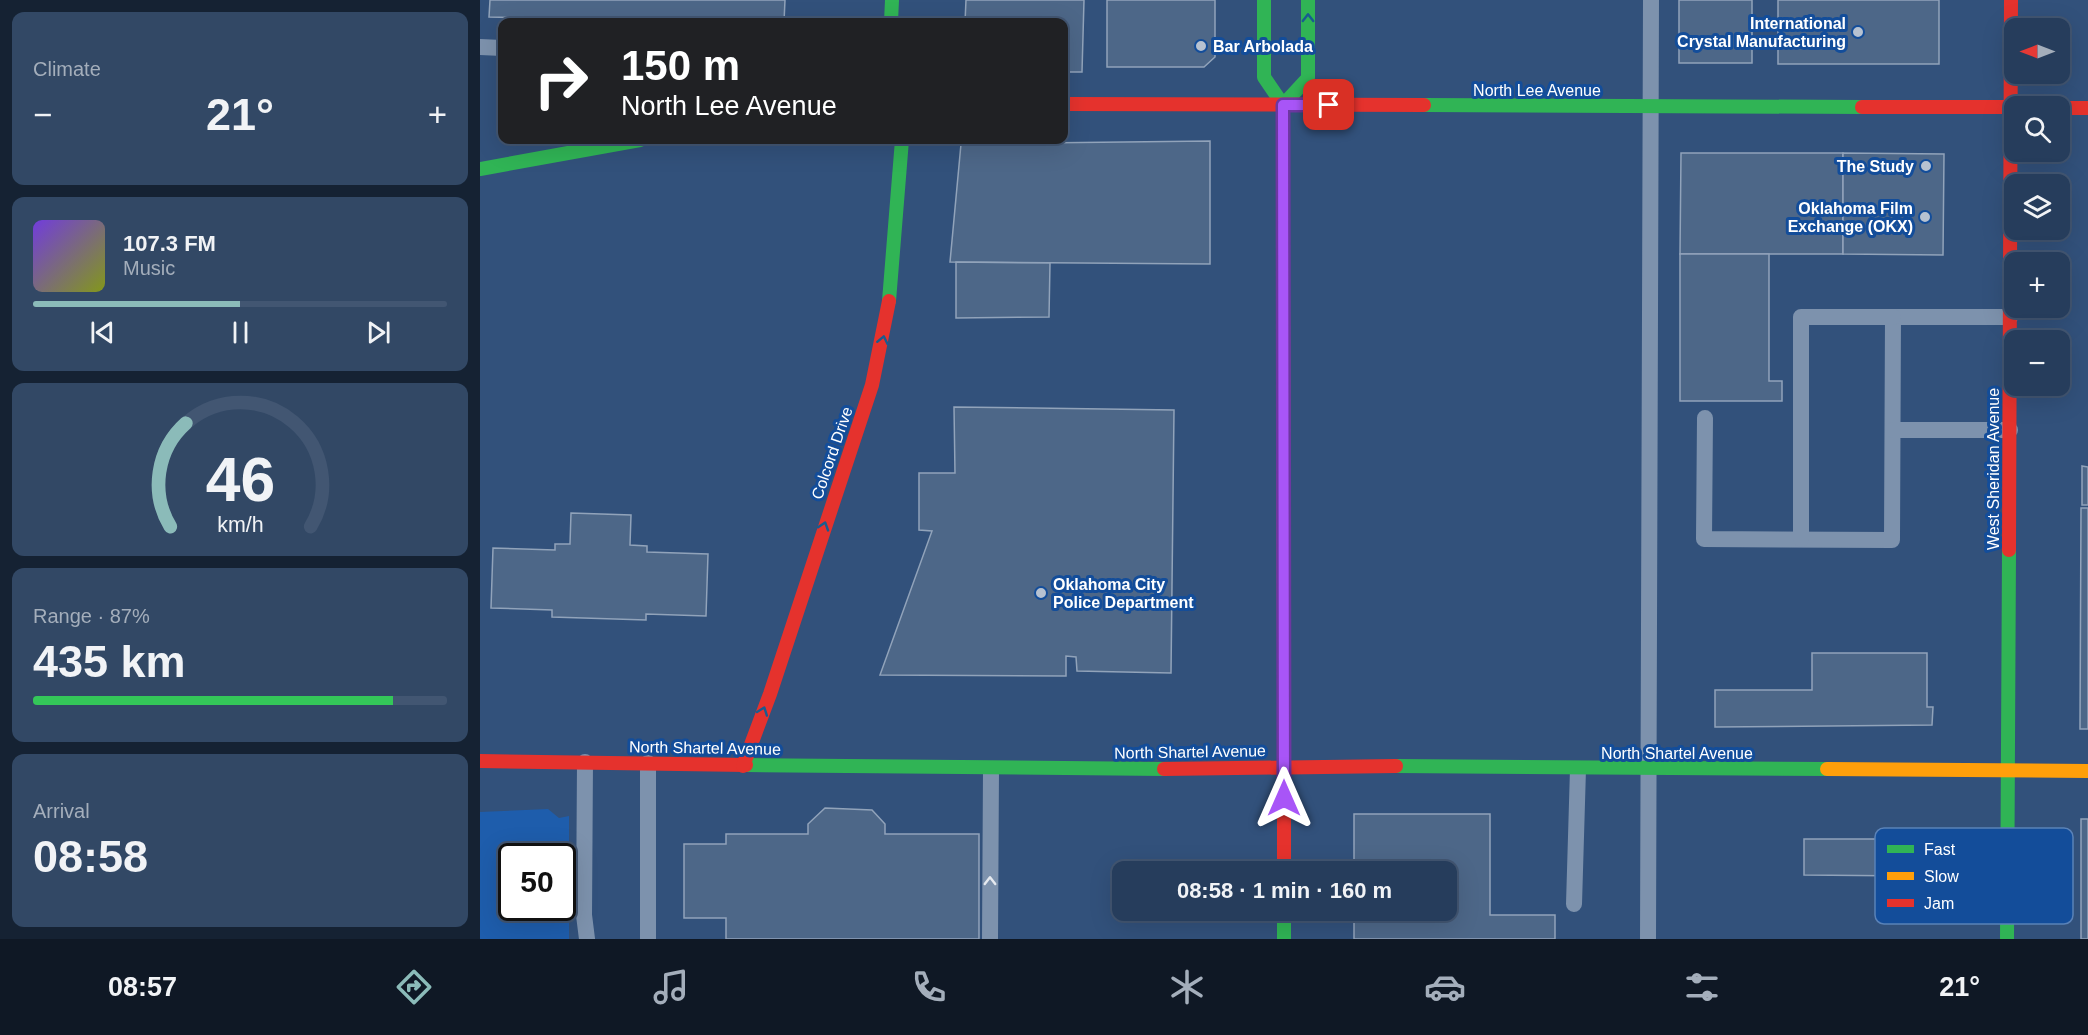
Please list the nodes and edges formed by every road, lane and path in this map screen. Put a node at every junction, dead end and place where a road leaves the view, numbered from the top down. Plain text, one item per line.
1 (892, 0) edge
2 (1264, 0) edge
3 (1308, 0) edge
4 (1651, 0) edge
5 (2011, 0) edge
6 (891, 18) edge
7 (480, 47) edge
8 (498, 48) edge
9 (2012, 96) edge
10 (1068, 104) edge
11 (1283, 105) junction
12 (1651, 107) junction
13 (2004, 107) edge
14 (2070, 108) edge
15 (2088, 108) edge
16 (618, 144) edge
17 (902, 144) edge
18 (2011, 162) edge
19 (480, 169) edge
20 (2011, 252) edge
21 (1893, 316) junction
22 (2004, 316) edge
23 (2010, 318) edge
24 (1705, 417) dead end
25 (1893, 430) junction
26 (2010, 430) junction
27 (1800, 539) junction
28 (480, 761) edge
29 (585, 762) junction
30 (648, 763) junction
31 (743, 766) junction
32 (1284, 767) junction
33 (991, 769) junction
34 (1578, 769) junction
35 (1649, 769) junction
36 (2009, 771) junction
37 (2088, 771) edge
38 (2008, 828) edge
39 (1284, 861) edge
40 (1574, 904) dead end
41 (1284, 921) edge
42 (2007, 924) edge
43 (587, 939) edge
44 (648, 939) edge
45 (990, 939) edge
46 (1284, 939) edge
47 (1648, 939) edge
48 (2007, 939) edge

1 - 6 main road
2 - 11 main road
11 -> 3 main road
4 - 12 lane
5 - 9 main road, West Sheridan Avenue
7 - 8 lane
10 - 11 main road, North Lee Avenue
11 - 12 main road, North Lee Avenue
11 - 32 main road
12 - 13 main road, North Lee Avenue
12 - 35 lane
14 - 15 main road
16 - 19 main road
31 -> 17 main road, Colcord Drive
18 - 20 main road, West Sheridan Avenue
21 - 22 lane
21 - 25 lane
21 - 27 lane
23 - 26 main road, West Sheridan Avenue
24 - 27 lane
25 - 26 lane
25 - 27 lane
26 - 36 main road, West Sheridan Avenue
28 - 29 main road, North Shartel Avenue
29 - 30 main road, North Shartel Avenue
29 - 43 lane
30 - 31 main road, North Shartel Avenue
30 - 44 lane
31 - 33 main road, North Shartel Avenue
32 - 33 main road, North Shartel Avenue
32 - 34 main road, North Shartel Avenue
32 - 39 main road
45 -> 33 lane
34 - 35 main road, North Shartel Avenue
34 - 40 lane
35 - 36 main road, North Shartel Avenue
35 - 47 lane
36 - 37 main road, North Shartel Avenue
36 - 38 main road, West Sheridan Avenue
41 - 46 main road
42 - 48 main road, West Sheridan Avenue

